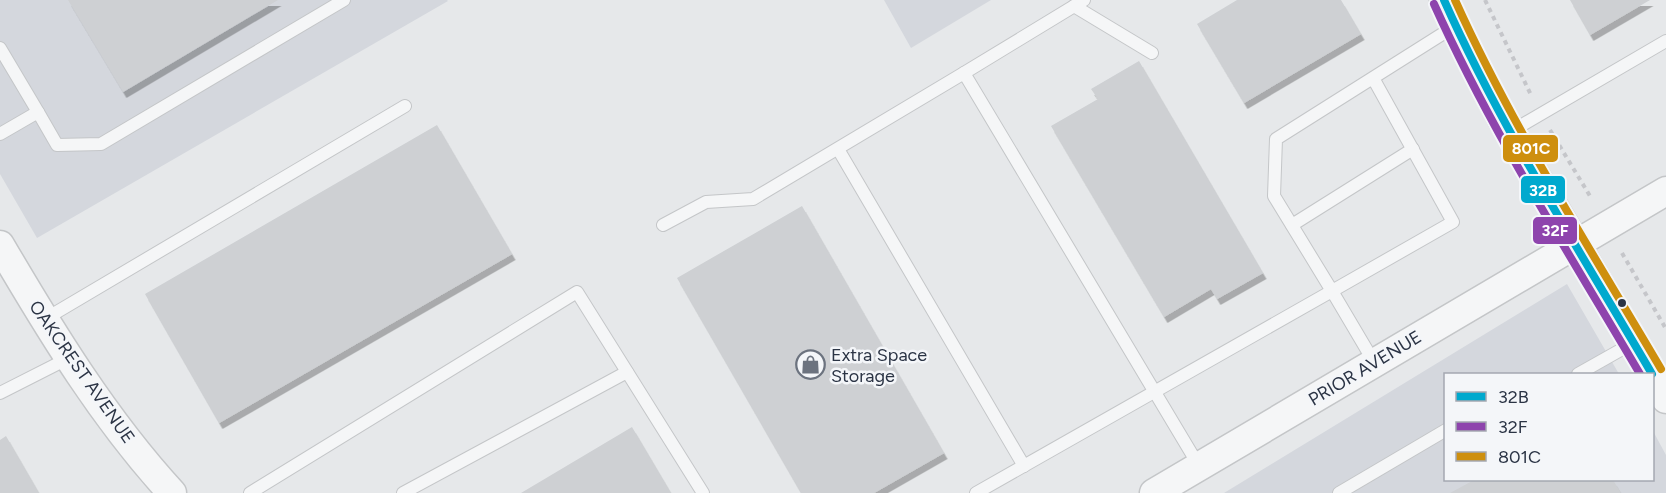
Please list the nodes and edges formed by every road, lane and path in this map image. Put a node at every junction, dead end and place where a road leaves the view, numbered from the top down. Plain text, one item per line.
1 (344, 0) edge
2 (1079, 3) edge
3 (1450, 13) edge
4 (1666, 41) edge
5 (0, 48) edge
6 (1152, 52) dead end
7 (964, 73) junction
8 (1373, 78) junction
9 (405, 106) dead end
10 (38, 112) junction
11 (1510, 132) junction
12 (0, 134) edge
13 (838, 149) junction
14 (1413, 149) junction
15 (1666, 191) edge
16 (663, 225) dead end
17 (1292, 225) junction
18 (1577, 244) junction
19 (0, 245) edge
20 (1622, 253) dead end
21 (1332, 291) junction
22 (44, 319) junction
23 (1666, 329) edge
24 (1633, 342) junction
25 (69, 358) junction
26 (1374, 362) junction
27 (627, 372) junction
28 (1581, 373) edge
29 (1651, 373) edge
30 (1654, 378) edge
31 (1155, 392) junction
32 (0, 393) edge
33 (1666, 399) edge
34 (1444, 431) edge
35 (1024, 466) junction
36 (1199, 467) junction
37 (172, 493) edge
38 (250, 493) edge
39 (403, 493) edge
40 (703, 493) edge
41 (976, 493) edge
42 (1154, 493) edge
43 (1339, 493) edge

1 - 10 lane
2 - 6 lane
2 - 7 lane
3 - 8 lane
3 - 11 street
4 - 11 lane
5 - 10 lane
7 - 13 lane
7 - 31 lane
8 - 14 lane
8 - 17 lane
9 - 22 lane
10 - 12 lane
11 - 18 street
13 - 16 lane
13 - 35 lane
14 - 17 lane
14 - 21 lane
15 - 18 street, PRIOR AVENUE
17 - 21 lane
18 - 24 street
18 - 26 street, PRIOR AVENUE
19 - 22 street, OAKCREST AVENUE
20 - 23 path
21 - 26 lane
21 - 31 lane
22 - 25 street, OAKCREST AVENUE
24 - 28 lane
24 - 29 street
25 - 32 lane
25 - 37 street, OAKCREST AVENUE
26 - 36 street, PRIOR AVENUE
27 - 38 lane
27 - 39 lane
27 - 40 lane
30 - 33 street
31 - 35 lane
31 - 36 lane
34 - 43 lane
35 - 41 lane
36 - 42 street, PRIOR AVENUE

